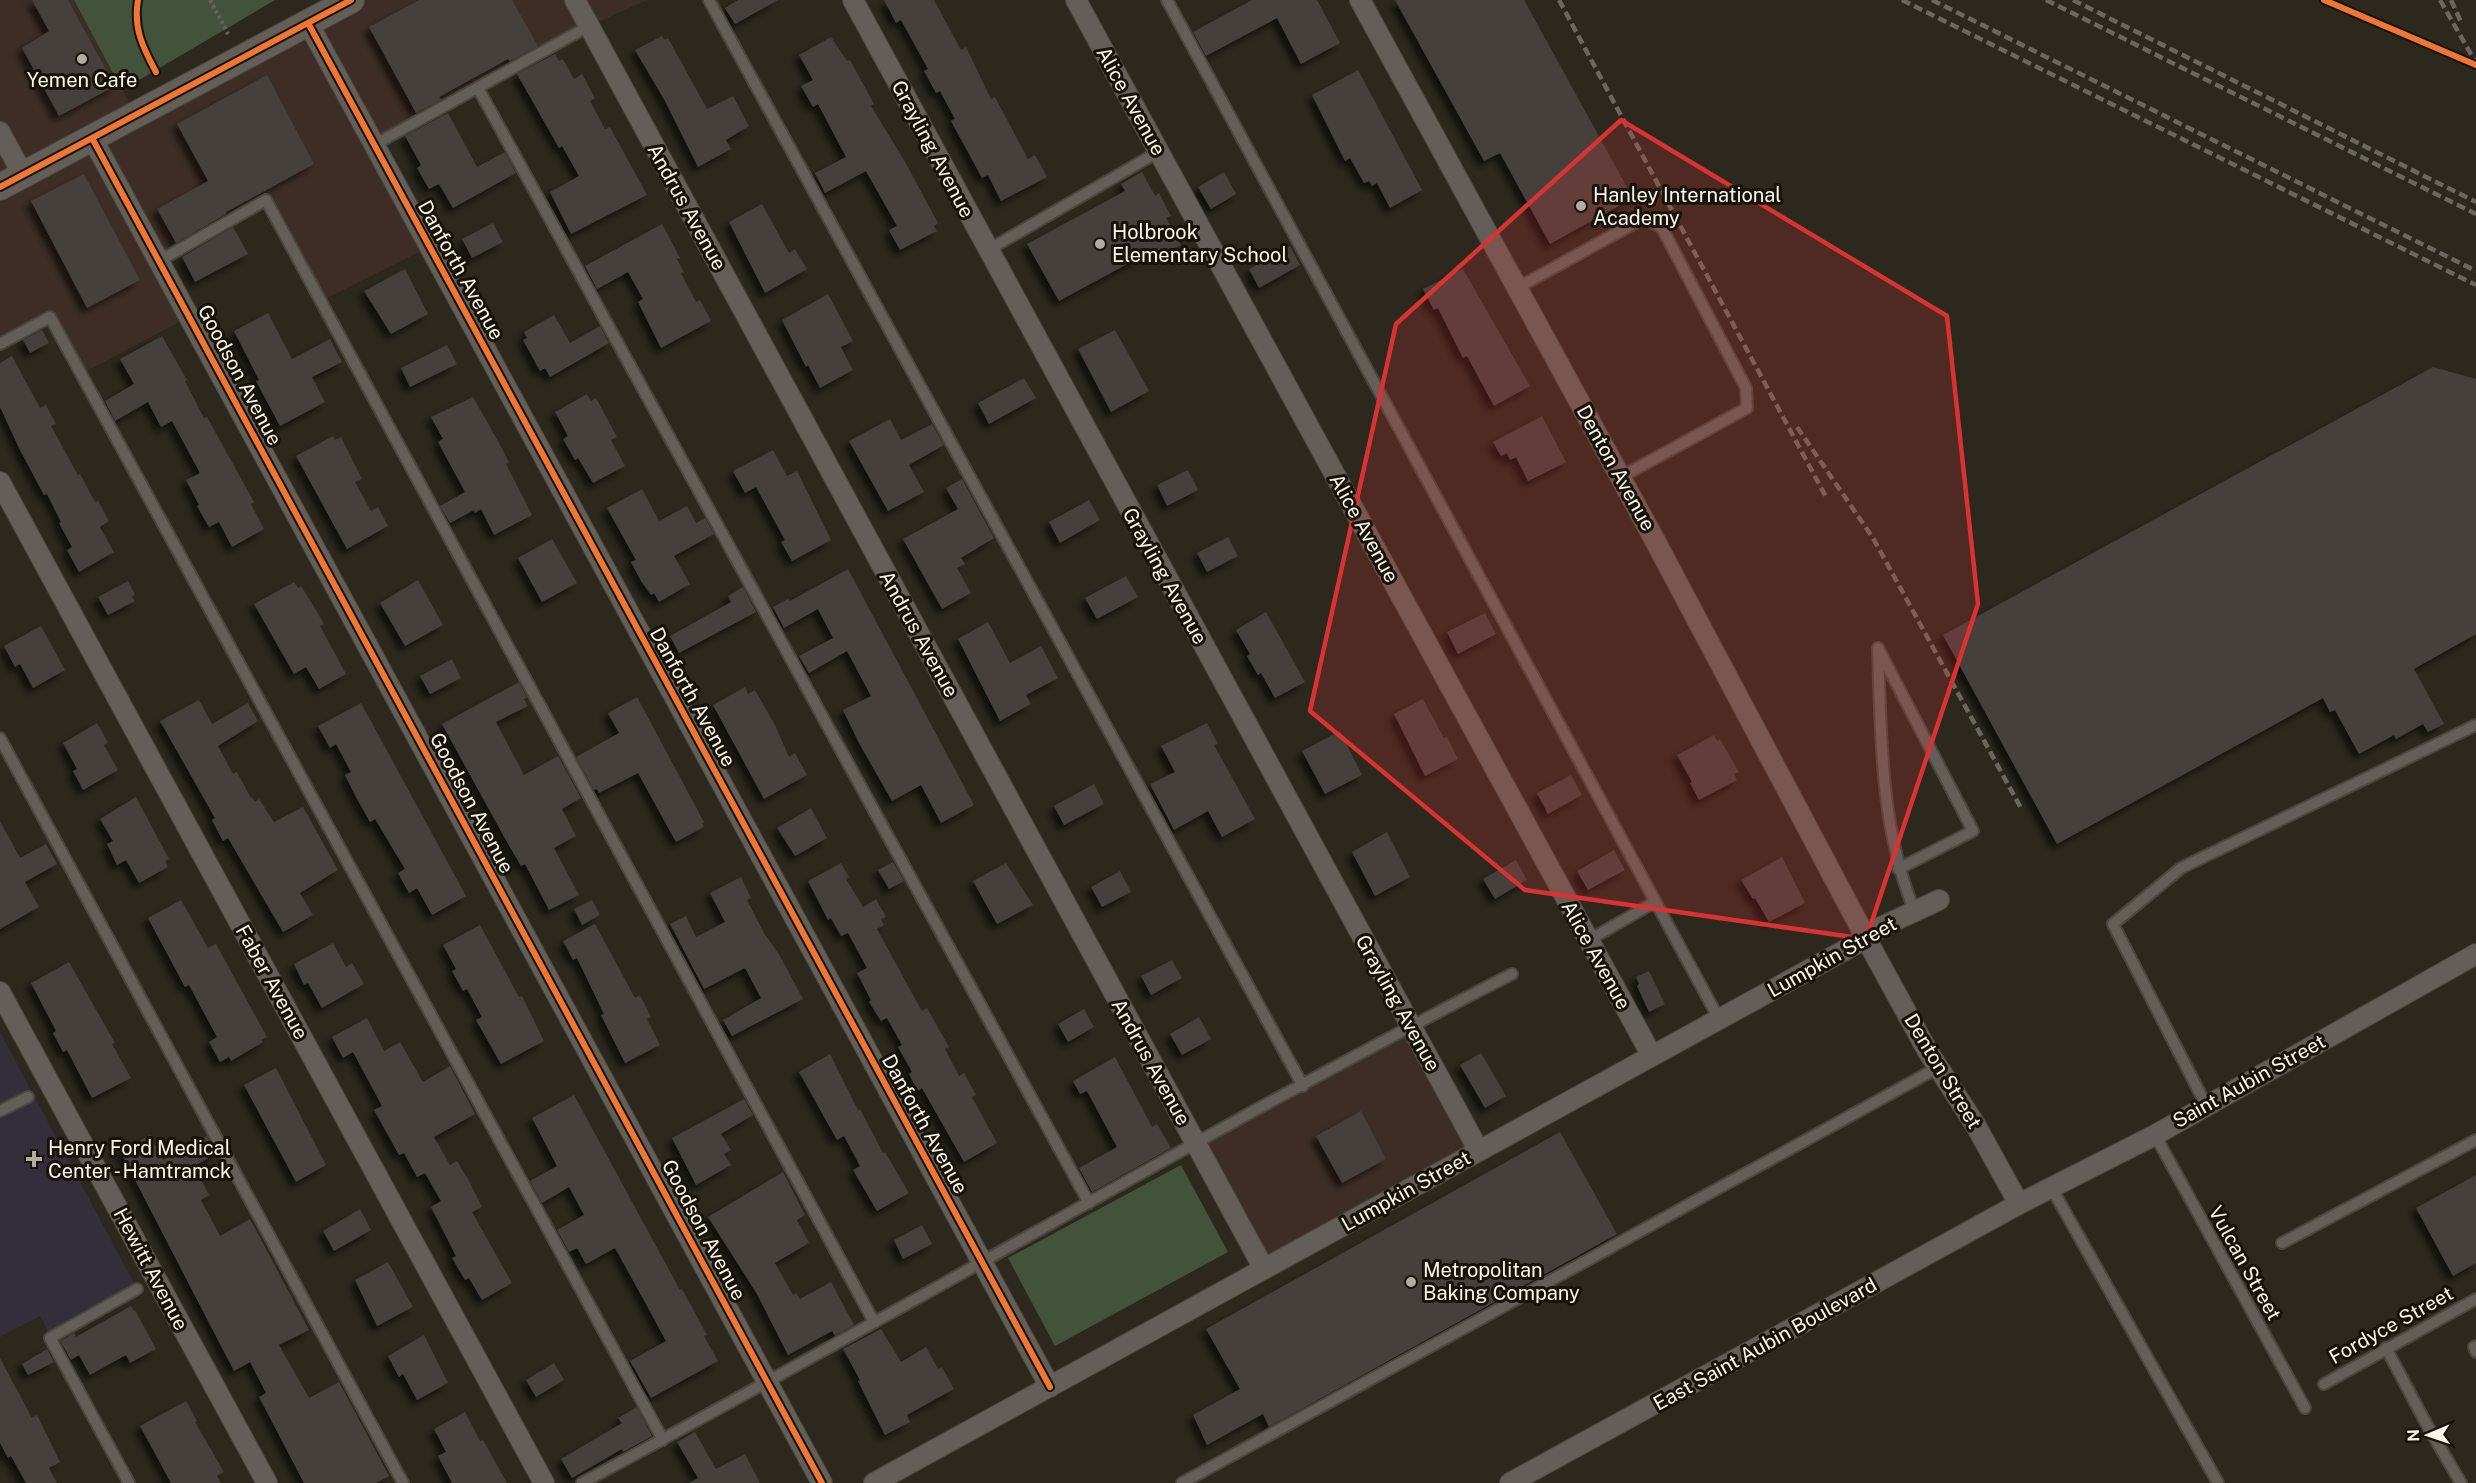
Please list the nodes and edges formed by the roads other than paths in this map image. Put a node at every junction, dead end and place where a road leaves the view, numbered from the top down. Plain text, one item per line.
1 (351, 0) edge
2 (575, 0) edge
3 (709, 0) edge
4 (853, 0) edge
5 (1076, 0) edge
6 (1167, 0) edge
7 (1360, 0) edge
8 (308, 23) junction
9 (589, 26) junction
10 (478, 88) junction
11 (0, 132) edge
12 (92, 138) junction
13 (374, 145) junction
14 (1158, 152) junction
15 (23, 175) junction
16 (0, 187) edge
17 (988, 250) junction
18 (159, 261) junction
19 (1517, 288) junction
20 (0, 344) edge
21 (1621, 477) junction
22 (0, 482) edge
23 (2476, 725) edge
24 (0, 738) edge
25 (1898, 868) junction
26 (1939, 900) dead end
27 (1654, 902) junction
28 (1915, 912) junction
29 (1868, 938) junction
30 (1589, 940) junction
31 (2476, 954) edge
32 (1512, 974) dead end
33 (0, 992) edge
34 (1719, 1019) junction
35 (1411, 1026) junction
36 (1652, 1056) junction
37 (1939, 1067) junction
38 (1303, 1086) junction
39 (28, 1097) dead end
40 (2206, 1105) junction
41 (0, 1111) edge
42 (2155, 1134) junction
43 (2476, 1140) edge
44 (1197, 1145) junction
45 (1479, 1151) junction
46 (2051, 1187) junction
47 (1089, 1203) junction
48 (2019, 1204) junction
49 (2282, 1243) dead end
50 (981, 1261) junction
51 (1264, 1269) junction
52 (137, 1289) dead end
53 (2476, 1299) edge
54 (874, 1322) junction
55 (2476, 1346) edge
56 (2386, 1348) junction
57 (2476, 1352) edge
58 (768, 1383) junction
59 (2324, 1384) dead end
60 (1050, 1387) junction
61 (2305, 1408) dead end
62 (663, 1440) junction
63 (129, 1483) edge
64 (267, 1483) edge
65 (403, 1483) edge
66 (544, 1483) edge
67 (582, 1483) edge
68 (822, 1483) edge
69 (874, 1483) edge
70 (1182, 1483) edge
71 (1510, 1483) edge
72 (2218, 1483) edge
73 (2461, 1483) edge

1 - 8 street
2 - 9 street, Andrus Avenue
3 - 38 lane
4 - 17 street, Grayling Avenue
5 - 14 street, Alice Avenue
6 - 27 lane
7 - 19 street, Denton Avenue
8 - 12 street
8 - 13 street, Danforth Avenue
9 - 10 lane
9 - 44 street, Andrus Avenue
10 - 13 lane
10 - 47 lane
11 - 15 street
12 - 15 street
12 - 18 street, Goodson Avenue
13 - 50 street, Danforth Avenue
14 - 17 lane
14 - 30 street, Alice Avenue
15 - 16 street
17 - 35 street, Grayling Avenue
18 - 54 lane
18 - 58 street, Goodson Avenue
19 - 21 street, Denton Avenue
19 - 21 lane
20 - 62 lane
21 - 29 street, Denton Avenue
22 - 66 street, Faber Avenue
23 - 40 lane
24 - 65 lane
25 - 25 lane
25 - 28 lane
26 - 28 street, Lumpkin Street
27 - 30 lane
27 - 34 lane
28 - 29 street, Lumpkin Street
29 - 34 street, Lumpkin Street
29 - 37 street, Denton Street
30 - 36 street, Alice Avenue
31 - 40 street, Saint Aubin Street
32 - 35 lane
33 - 64 street, Hewitt Avenue
34 - 36 street, Lumpkin Street
35 - 38 lane
35 - 45 street, Grayling Avenue
36 - 45 street, Lumpkin Street
37 - 48 street, Denton Street
37 - 70 lane
38 - 44 lane
39 - 41 lane
40 - 42 street, Saint Aubin Street
42 - 46 street, Saint Aubin Street
42 - 61 lane, Vulcan Street
43 - 49 lane
44 - 47 lane
44 - 51 street, Andrus Avenue
45 - 51 street, Lumpkin Street
46 - 48 street, Saint Aubin Street
46 - 72 lane
47 - 50 lane
48 - 71 street, East Saint Aubin Boulevard
50 - 54 lane
50 - 60 street, Danforth Avenue
51 - 60 street, Lumpkin Street
52 - 63 lane
53 - 56 lane, Fordyce Street
54 - 58 lane
55 - 57 lane
56 - 59 lane, Fordyce Street
56 - 73 lane
58 - 62 lane
58 - 68 street, Goodson Avenue
60 - 69 street, Lumpkin Street
62 - 67 lane

